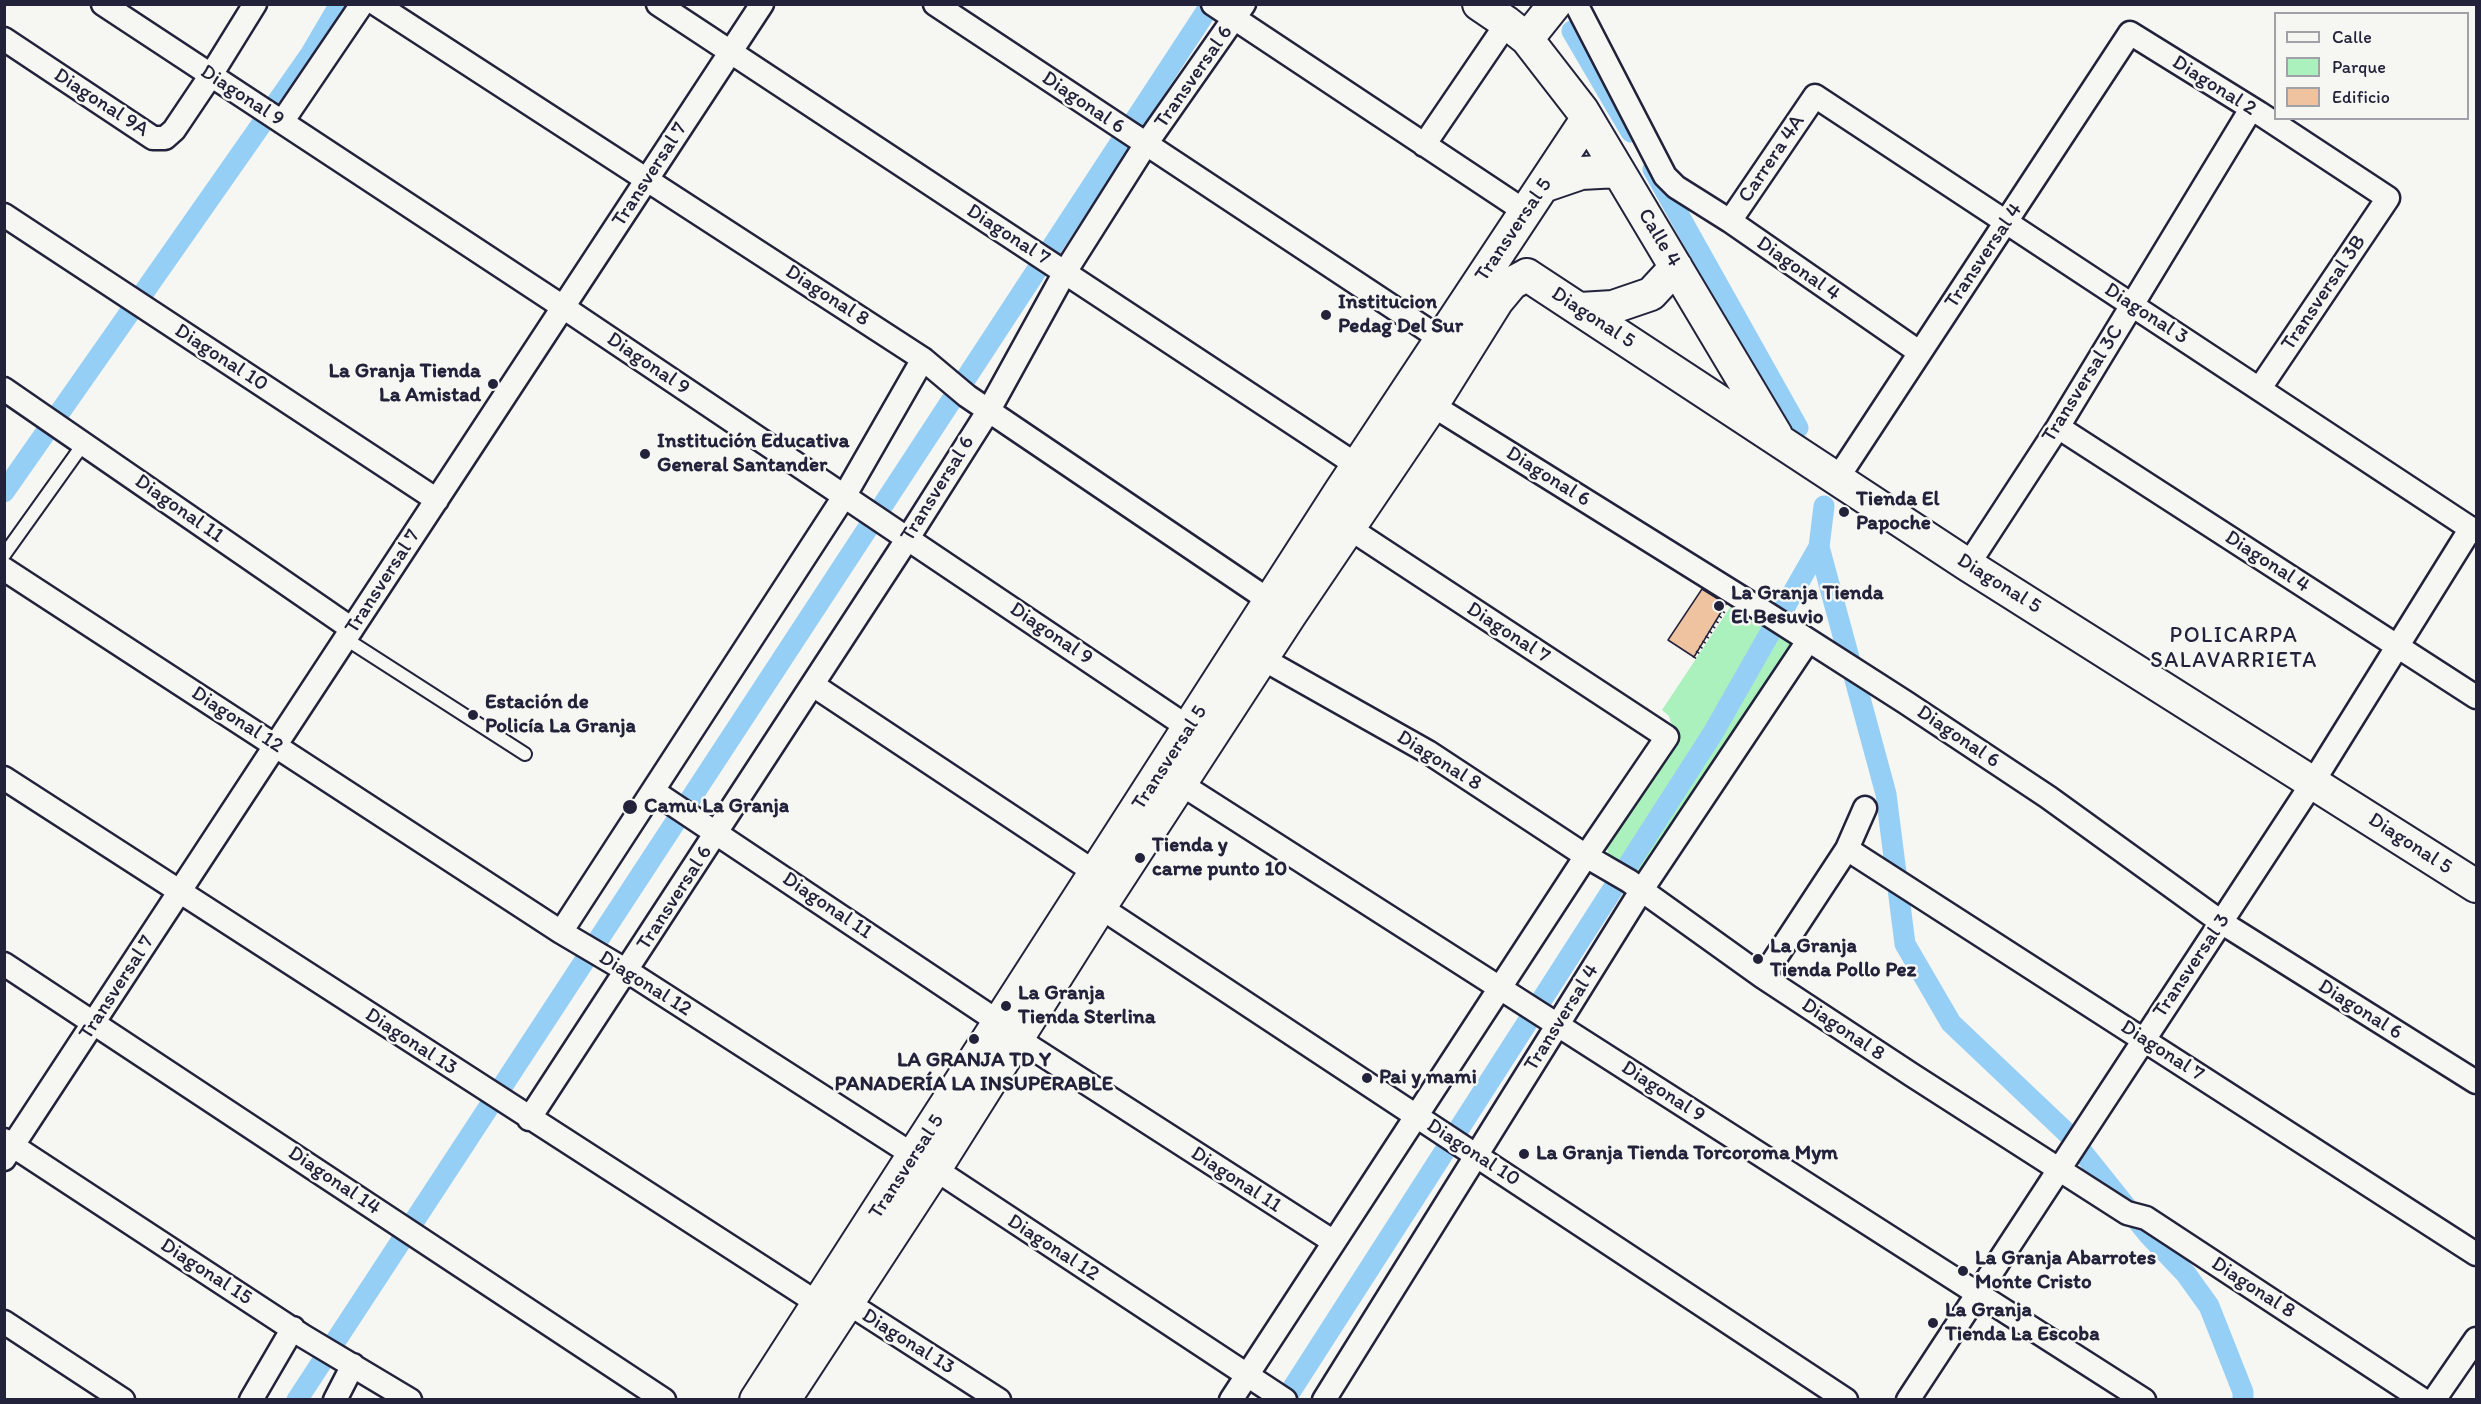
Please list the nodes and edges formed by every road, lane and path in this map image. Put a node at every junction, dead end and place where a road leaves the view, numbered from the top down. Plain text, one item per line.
1 (103, 4) edge
2 (255, 4) edge
3 (362, 4) edge
4 (376, 4) edge
5 (658, 4) edge
6 (762, 4) edge
7 (934, 4) edge
8 (1479, 4) edge
9 (1555, 4) edge
10 (1576, 4) edge
11 (1229, 10) edge
12 (1517, 31) junction
13 (2130, 33) joint
14 (4, 39) edge
15 (730, 53) junction
16 (211, 75) junction
17 (1815, 96) joint
18 (2251, 109) junction
19 (1587, 119) junction
20 (279, 120) junction
21 (1130, 134) junction
22 (1424, 145) junction
23 (1618, 171) junction
24 (647, 179) junction
25 (1543, 186) junction
26 (1676, 187) joint
27 (2388, 198) joint
28 (1524, 214) junction
29 (4, 215) edge
30 (1730, 221) junction
31 (2007, 222) junction
32 (1676, 267) junction
33 (1061, 270) junction
34 (1527, 275) junction
35 (2132, 306) junction
36 (563, 307) junction
37 (1580, 309) junction
38 (1441, 339) junction
39 (1919, 352) junction
40 (923, 359) junction
41 (2260, 388) junction
42 (4, 389) edge
43 (1432, 405) junction
44 (989, 410) junction
45 (2058, 427) junction
46 (84, 443) junction
47 (1787, 447) junction
48 (1358, 466) junction
49 (1828, 473) junction
50 (437, 500) junction
51 (852, 501) junction
52 (1349, 528) junction
53 (2474, 530) edge
54 (903, 535) junction
55 (4, 555) edge
56 (1968, 565) junction
57 (4, 569) edge
58 (1735, 593) junction
59 (1270, 601) junction
60 (349, 634) junction
61 (1808, 641) junction
62 (2396, 646) junction
63 (1694, 658) dead end
64 (1263, 659) junction
65 (813, 685) junction
66 (2476, 697) edge
67 (1189, 728) junction
68 (276, 746) junction
69 (525, 754) dead end
70 (4, 778) edge
71 (2313, 782) junction
72 (1181, 784) junction
73 (653, 791) junction
74 (1865, 808) dead end
75 (717, 832) junction
76 (1847, 849) junction
77 (1592, 860) junction
78 (1096, 873) junction
79 (1635, 886) junction
80 (2476, 886) edge
81 (180, 892) junction
82 (1100, 907) junction
83 (2221, 922) junction
84 (561, 932) junction
85 (4, 964) edge
86 (621, 967) junction
87 (1763, 977) junction
88 (1508, 992) junction
89 (94, 1022) junction
90 (1554, 1022) junction
91 (1009, 1031) junction
92 (2144, 1039) junction
93 (2476, 1082) edge
94 (525, 1116) junction
95 (1422, 1119) junction
96 (7, 1148) edge
97 (1470, 1150) junction
98 (2063, 1162) junction
99 (924, 1163) junction
100 (1334, 1242) junction
101 (2476, 1254) edge
102 (1978, 1293) junction
103 (833, 1304) junction
104 (4, 1322) edge
105 (298, 1332) junction
106 (2476, 1339) edge
107 (344, 1361) junction
108 (1251, 1378) junction
109 (123, 1400) edge
110 (251, 1400) edge
111 (335, 1400) edge
112 (410, 1400) edge
113 (664, 1400) edge
114 (756, 1400) edge
115 (784, 1400) edge
116 (999, 1400) edge
117 (1231, 1400) edge
118 (1285, 1400) edge
119 (1324, 1400) edge
120 (1846, 1400) edge
121 (1908, 1400) edge
122 (2144, 1400) edge
123 (2423, 1400) edge
124 (2434, 1400) edge

1 - 16 street, Diagonal 9
2 - 16 street
3 - 20 street
4 - 24 street, Diagonal 8
5 - 15 street, Diagonal 7
6 - 15 street, Transversal 7
7 - 21 street, Diagonal 6
8 - 12 street
9 - 12 street
10 - 26 street, Calle 4
11 - 21 street, Transversal 6
11 - 22 street
12 - 19 street, Calle 4
12 - 22 street
13 - 18 street, Diagonal 2
13 - 31 street, Transversal 4
14 - 16 street, Diagonal 9A
15 - 24 street, Transversal 7
15 - 33 street, Diagonal 7
16 - 20 street, Diagonal 9
17 - 30 street, Carrera 4A
17 - 31 street, Diagonal 3
18 - 27 street, Diagonal 2
18 - 35 street, Transversal 3C
19 - 23 street, Calle 4
19 - 25 street, Transversal 5
20 - 36 street, Diagonal 9
21 - 33 street, Transversal 6
21 - 38 street, Diagonal 6
22 - 28 street
23 - 25 street
23 - 32 street, Calle 4
24 - 36 street, Transversal 7
24 - 40 street, Diagonal 8
25 - 28 street, Transversal 5
26 - 30 street, Diagonal 4
27 - 41 street, Transversal 3B
28 - 34 street
28 - 38 street, Transversal 5
29 - 50 street, Diagonal 10
30 - 39 street, Diagonal 4
31 - 35 street, Diagonal 3
31 - 39 street, Transversal 4
32 - 37 street
32 - 47 street, Calle 4
33 - 44 street, Transversal 6
33 - 48 street, Diagonal 7
34 - 37 street, Diagonal 5
34 - 43 street, Transversal 5
35 - 41 street, Diagonal 3
35 - 45 street, Transversal 3C
36 - 50 street, Transversal 7
36 - 51 street, Diagonal 9
37 - 47 street, Diagonal 5
38 - 48 street, Transversal 5
39 - 49 street, Transversal 4
40 - 44 street, Diagonal 8
40 - 51 street
41 - 53 street, Diagonal 3
42 - 46 street, Diagonal 11
43 - 52 street, Transversal 5
43 - 58 street, Diagonal 6
44 - 54 street, Transversal 6
44 - 59 street, Diagonal 8
45 - 56 street, Transversal 3C
45 - 62 street, Diagonal 4
46 - 55 lane
46 - 60 street, Diagonal 11
47 - 49 street, Diagonal 5
48 - 59 street, Transversal 5
49 - 56 street, Diagonal 5
50 - 60 street, Transversal 7
51 - 54 street, Diagonal 9
51 - 73 street
52 - 64 street, Transversal 5
52 - 77 street, Diagonal 7
53 - 62 street, Transversal 3
54 - 65 street, Transversal 6
54 - 67 street, Diagonal 9
56 - 71 street, Diagonal 5
57 - 68 street, Diagonal 12
58 - 61 street, Diagonal 6
58 - 63 path
59 - 67 street, Transversal 5
60 - 68 street, Transversal 7
60 - 69 lane
61 - 79 street, Transversal 4
61 - 83 street, Diagonal 6
62 - 66 street, Diagonal 4
62 - 71 street, Transversal 3
64 - 72 street, Transversal 5
64 - 77 street, Diagonal 8
65 - 75 street, Transversal 6
65 - 78 street
67 - 78 street, Transversal 5
68 - 81 street, Transversal 7
68 - 84 street, Diagonal 12
70 - 81 street, Diagonal 13
71 - 80 street, Diagonal 5
71 - 83 street, Transversal 3
72 - 82 street, Transversal 5
72 - 88 street, Diagonal 9
73 - 75 street, Diagonal 11
73 - 84 street
74 - 76 street
75 - 86 street, Transversal 6
75 - 91 street, Diagonal 11
76 - 87 street
76 - 92 street, Diagonal 7
77 - 79 street, Diagonal 8
77 - 88 street
78 - 91 street, Transversal 5
79 - 87 street, Diagonal 8
79 - 90 street, Transversal 4
81 - 89 street, Transversal 7
81 - 94 street, Diagonal 13
82 - 91 street, Transversal 5
82 - 95 street, Diagonal 10
83 - 92 street, Transversal 3
83 - 93 street, Diagonal 6
84 - 86 street, Diagonal 12
85 - 89 street, Diagonal 14
86 - 94 street, Transversal 6
86 - 99 street, Diagonal 12
87 - 98 street, Diagonal 8
88 - 90 street, Diagonal 9
88 - 95 street
89 - 96 street, Transversal 7
89 - 113 street, Diagonal 14
90 - 97 street, Transversal 4
90 - 102 street, Diagonal 9
91 - 99 street, Transversal 5
91 - 100 street, Diagonal 11
92 - 98 street, Transversal 3
92 - 101 street, Diagonal 7
94 - 103 street, Diagonal 13
95 - 97 street, Diagonal 10
95 - 100 street
96 - 105 street, Diagonal 15
97 - 119 street, Transversal 4
97 - 120 street, Diagonal 10
98 - 102 street, Transversal 3
98 - 123 street, Diagonal 8
99 - 103 street, Transversal 5
99 - 108 street, Diagonal 12
100 - 108 street
102 - 121 street, Transversal 3
102 - 122 street, Diagonal 9
103 - 114 street, Transversal 5
103 - 115 street, Transversal 5
103 - 116 street, Diagonal 13
104 - 109 street
105 - 107 street, Diagonal 15
105 - 110 street
106 - 124 street
107 - 111 street
107 - 112 street, Diagonal 15
108 - 117 street
108 - 118 street, Diagonal 12

